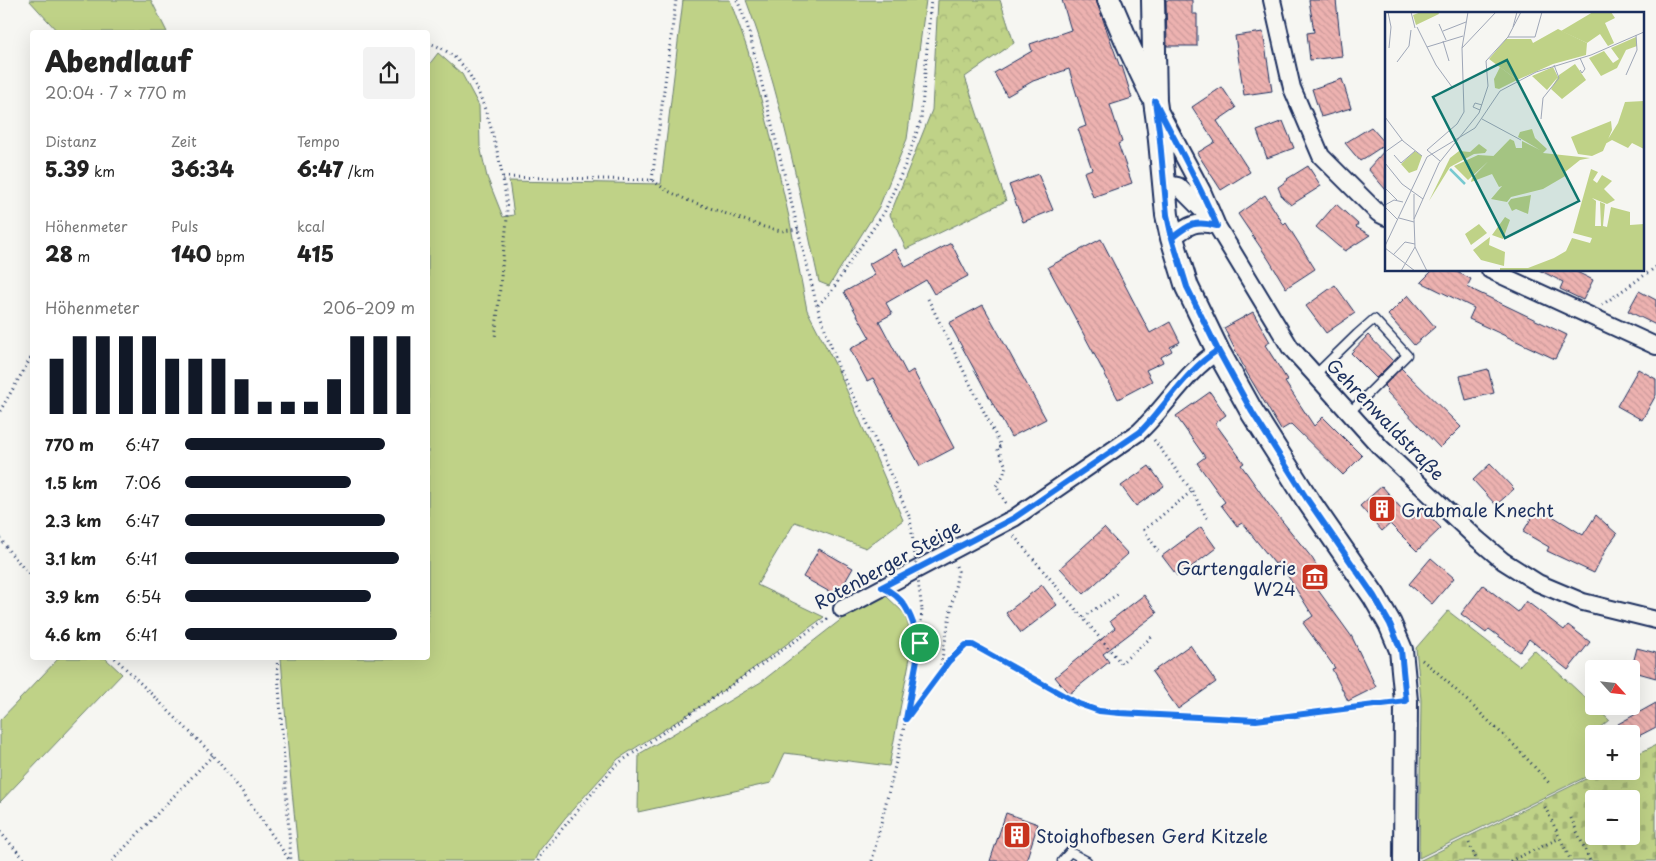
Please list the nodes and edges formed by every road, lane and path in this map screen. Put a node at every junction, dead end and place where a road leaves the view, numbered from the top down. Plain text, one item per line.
1 (676, 0) edge
2 (737, 0) edge
3 (931, 0) edge
4 (1272, 0) edge
5 (1109, 2) edge
6 (1153, 2) edge
7 (430, 43) edge
8 (1155, 101) junction
9 (503, 177) junction
10 (652, 180) junction
11 (1164, 183) junction
12 (1385, 216) edge
13 (1217, 226) junction
14 (799, 229) junction
15 (1172, 238) junction
16 (1656, 267) edge
17 (1492, 271) edge
18 (928, 299) dead end
19 (817, 306) junction
20 (1601, 306) dead end
21 (495, 338) dead end
22 (1656, 346) edge
23 (1218, 350) junction
24 (30, 359) edge
25 (1315, 375) junction
26 (0, 411) edge
27 (1349, 413) junction
28 (1145, 427) junction
29 (1192, 491) junction
30 (1208, 520) dead end
31 (1009, 521) junction
32 (0, 538) edge
33 (1158, 551) dead end
34 (958, 571) dead end
35 (30, 576) edge
36 (882, 587) junction
37 (1118, 594) dead end
38 (842, 609) joint
39 (1083, 617) junction
40 (1656, 620) edge
41 (1153, 636) dead end
42 (920, 643) junction
43 (1401, 650) junction
44 (117, 660) edge
45 (277, 660) edge
46 (940, 673) junction
47 (1406, 701) junction
48 (906, 719) junction
49 (213, 755) junction
50 (1550, 784) dead end
51 (1545, 807) dead end
52 (1570, 818) dead end
53 (0, 832) edge
54 (1560, 838) junction
55 (1469, 843) dead end
56 (26, 861) edge
57 (112, 861) edge
58 (291, 861) edge
59 (538, 861) edge
60 (872, 861) edge
61 (1062, 861) edge
62 (1087, 861) edge
63 (1405, 861) edge
64 (1477, 861) edge
65 (1510, 861) edge
66 (1571, 861) edge
67 (1590, 861) edge

1 - 10 path
2 - 14 path
3 - 19 path
4 - 12 street
5 - 6 street
5 - 8 street
6 - 8 street
7 - 9 path
8 - 11 street
8 - 13 street, Gehrenwaldstraße
9 - 10 path
9 - 21 path
10 - 14 path
11 - 13 street, Gehrenwaldstraße
11 - 15 street
13 - 15 street
13 - 25 street, Gehrenwaldstraße
14 - 19 path
15 - 23 street
16 - 20 path
17 - 22 street
18 - 31 path
19 - 42 path, bridge
23 - 28 street, Rotenberger Steige
23 - 43 street
24 - 26 path
25 - 27 street, Gehrenwaldstraße
25 - 27 lane
27 - 40 street, Gehrenwaldstraße
28 - 29 path
28 - 31 street, Rotenberger Steige
29 - 30 path
29 - 33 path
31 - 36 street, Rotenberger Steige
31 - 39 path
32 - 35 path
34 - 46 path
36 - 38 street, Rotenberger Steige
36 - 42 path
37 - 39 path
38 - 59 path, Rotenberger Steige
39 - 41 path
42 - 48 path
43 - 47 street
43 - 50 path
44 - 49 path
45 - 58 path
46 - 47 path
46 - 48 path
47 - 63 street
48 - 60 path
49 - 57 path
49 - 58 path
51 - 54 path
52 - 67 path
53 - 56 path
54 - 65 path
54 - 66 path
55 - 64 path
61 - 62 lane

